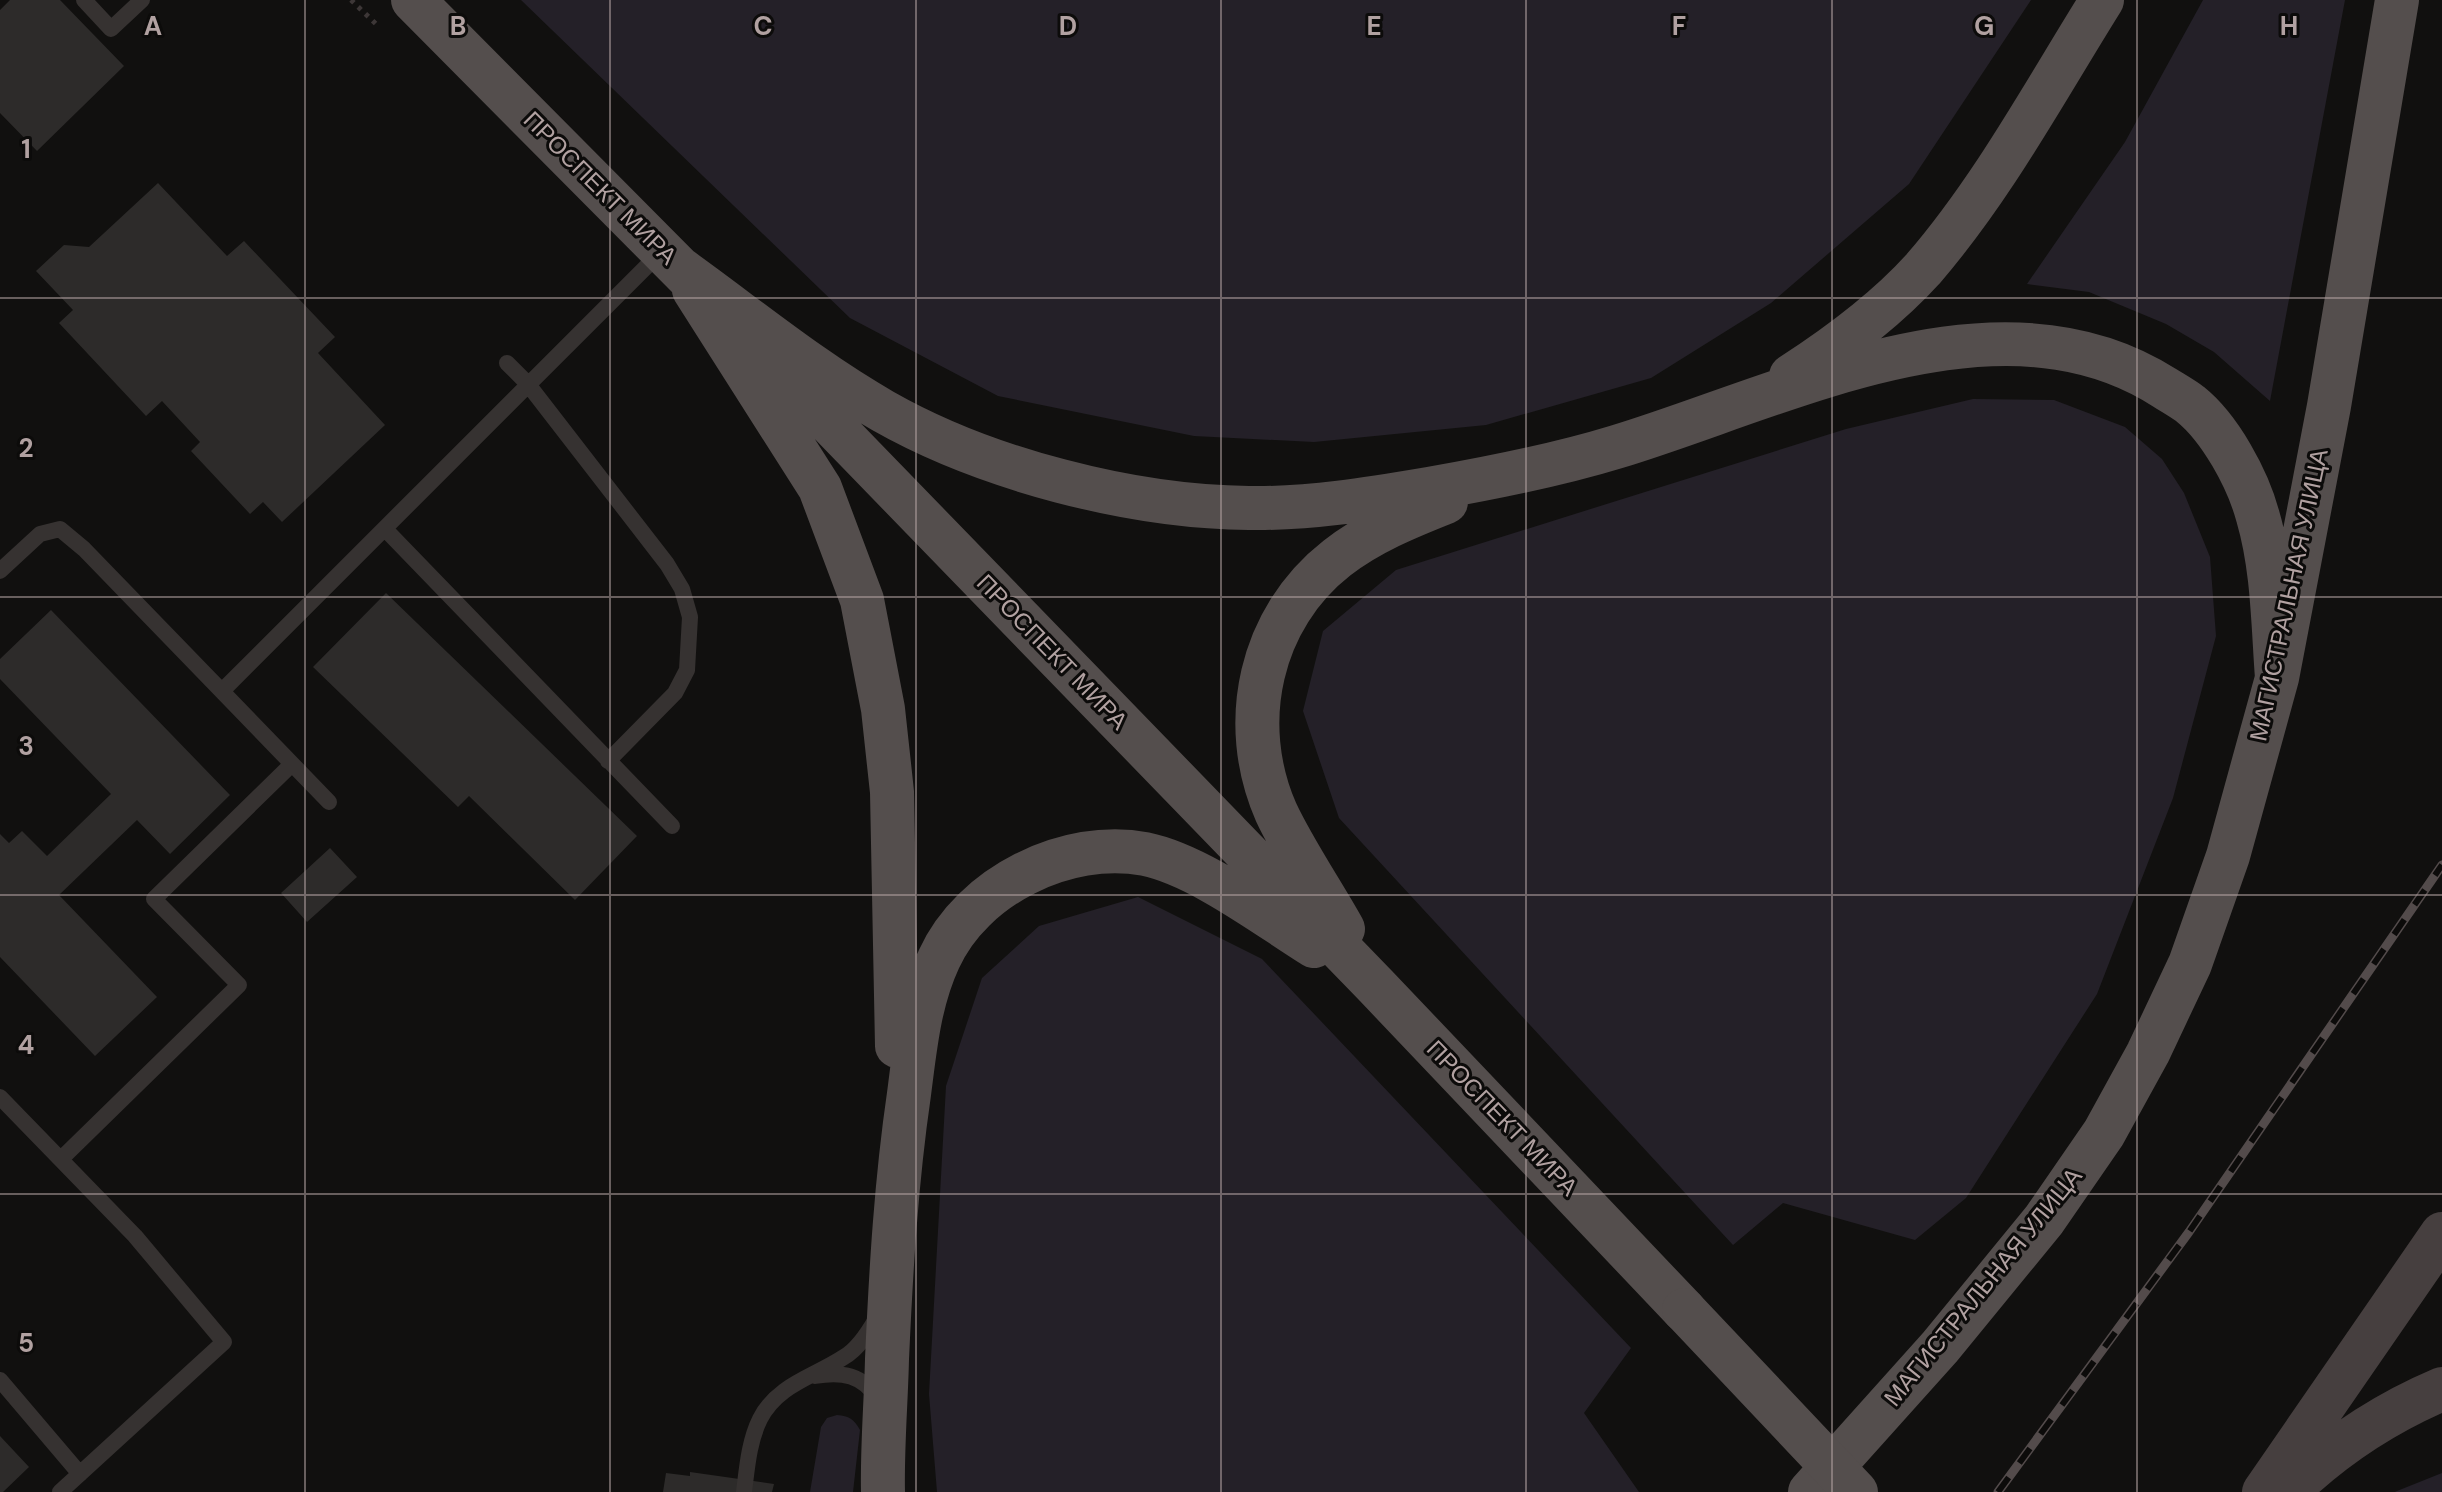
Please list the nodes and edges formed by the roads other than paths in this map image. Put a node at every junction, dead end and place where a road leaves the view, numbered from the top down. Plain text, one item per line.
1 (84, 0) edge
2 (142, 0) edge
3 (413, 0) edge
4 (2102, 0) edge
5 (2397, 0) edge
6 (670, 259) junction
7 (507, 363) dead end
8 (527, 383) junction
9 (1762, 395) junction
10 (1513, 474) junction
11 (385, 529) junction
12 (0, 571) edge
13 (2277, 678) junction
14 (222, 691) junction
15 (608, 761) junction
16 (292, 764) junction
17 (329, 802) dead end
18 (672, 826) dead end
19 (1376, 986) junction
20 (0, 1097) edge
21 (61, 1159) junction
22 (899, 1163) junction
23 (2442, 1234) edge
24 (890, 1285) junction
25 (800, 1379) junction
26 (0, 1380) edge
27 (2442, 1389) edge
28 (885, 1424) junction
29 (80, 1474) junction
30 (882, 1486) edge
31 (60, 1492) edge
32 (744, 1492) edge
33 (1810, 1492) edge
34 (1856, 1492) edge
35 (2264, 1492) edge
36 (2287, 1492) edge

1 - 2 lane
3 - 6 main road, ПРОСПЕКТ МИРА
4 - 9 main road
5 - 13 main road, МАГИСТРАЛЬНАЯ УЛИЦА
6 - 8 lane
6 - 10 main road
6 - 19 main road, ПРОСПЕКТ МИРА
6 - 22 main road
7 - 8 lane
8 - 11 lane
8 - 15 lane
9 - 10 main road
9 - 13 main road
10 - 19 main road
11 - 14 lane
11 - 15 lane
12 - 14 lane
13 - 33 main road, МАГИСТРАЛЬНАЯ УЛИЦА
14 - 16 lane
15 - 18 lane
16 - 17 lane
16 - 21 lane
19 - 22 main road
19 - 34 main road, ПРОСПЕКТ МИРА, bridge
20 - 21 lane
21 - 29 lane
22 - 24 main road
23 - 35 main road
24 - 25 lane
24 - 28 main road
25 - 28 lane
25 - 32 lane
26 - 29 lane
27 - 36 main road
28 - 30 main road
29 - 31 lane

